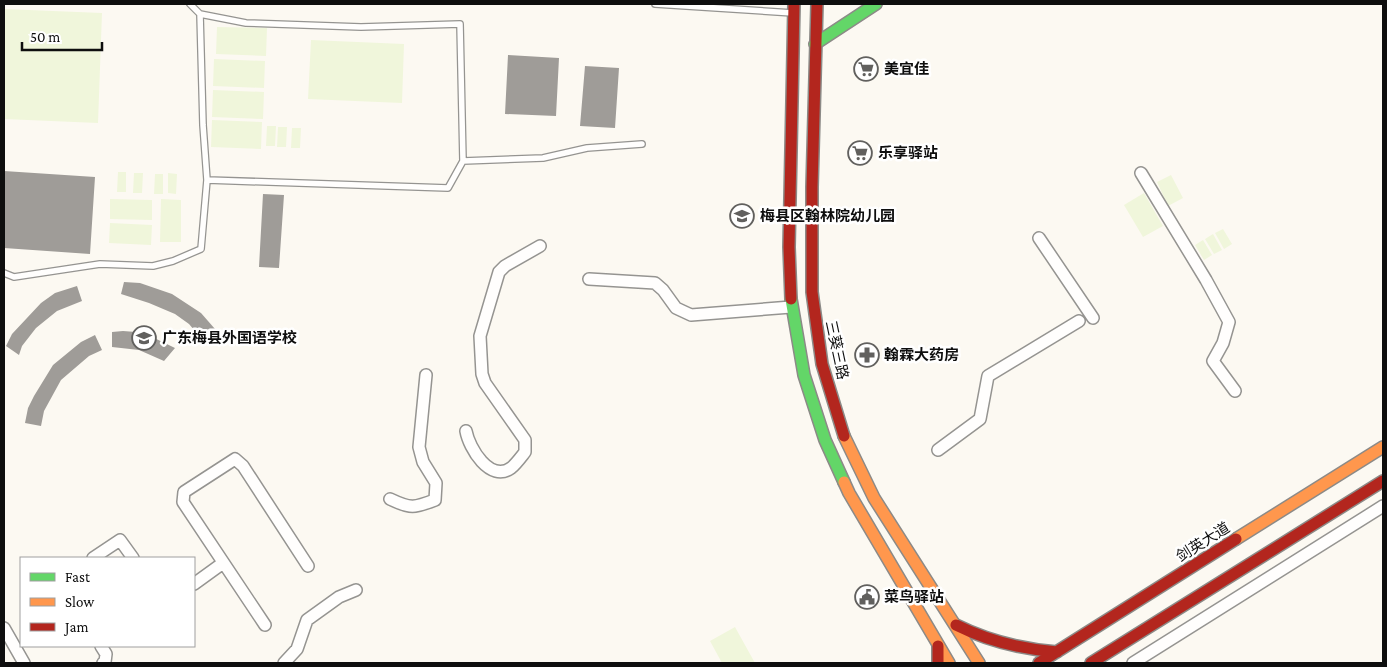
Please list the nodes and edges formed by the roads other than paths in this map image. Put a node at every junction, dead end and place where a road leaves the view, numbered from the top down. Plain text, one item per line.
1 (190, 4) edge
2 (655, 4) edge
3 (827, 4) edge
4 (876, 4) edge
5 (816, 7) edge
6 (794, 8) edge
7 (200, 14) junction
8 (815, 44) junction
9 (642, 144) dead end
10 (464, 161) junction
11 (1141, 173) dead end
12 (207, 180) junction
13 (1039, 238) dead end
14 (540, 246) dead end
15 (4, 273) edge
16 (589, 279) dead end
17 (791, 307) junction
18 (1093, 318) dead end
19 (1079, 321) dead end
20 (426, 375) dead end
21 (1235, 391) dead end
22 (466, 431) dead end
23 (1383, 447) edge
24 (938, 450) dead end
25 (1383, 481) edge
26 (390, 499) dead end
27 (1383, 506) edge
28 (94, 557) edge
29 (132, 557) edge
30 (223, 563) junction
31 (308, 566) dead end
32 (195, 583) edge
33 (356, 590) dead end
34 (265, 625) dead end
35 (956, 625) junction
36 (4, 628) edge
37 (938, 646) junction
38 (102, 647) edge
39 (1057, 652) junction
40 (24, 663) edge
41 (103, 663) edge
42 (284, 663) edge
43 (938, 663) edge
44 (949, 663) edge
45 (979, 663) edge
46 (1039, 663) edge
47 (1092, 663) edge
48 (1132, 663) edge

1 - 7 lane
2 - 6 lane
3 - 5 street
4 - 8 street
5 - 8 street, 三葵三路
6 - 17 street
7 - 10 lane
7 - 12 lane
8 - 35 street, 三葵三路
9 - 10 lane
10 - 12 lane
11 - 21 street
12 - 15 lane
13 - 18 street
14 - 22 street
16 - 17 street
17 - 37 street
19 - 24 street
20 - 26 street
23 - 39 street, 剑英大道
25 - 47 street
27 - 48 street
28 - 29 street
30 - 31 street
30 - 32 street
30 - 34 street
33 - 42 street
35 - 39 street
35 - 45 street, 三葵三路
36 - 40 street
37 - 43 street
37 - 44 street
38 - 41 street
39 - 46 street, 剑英大道

